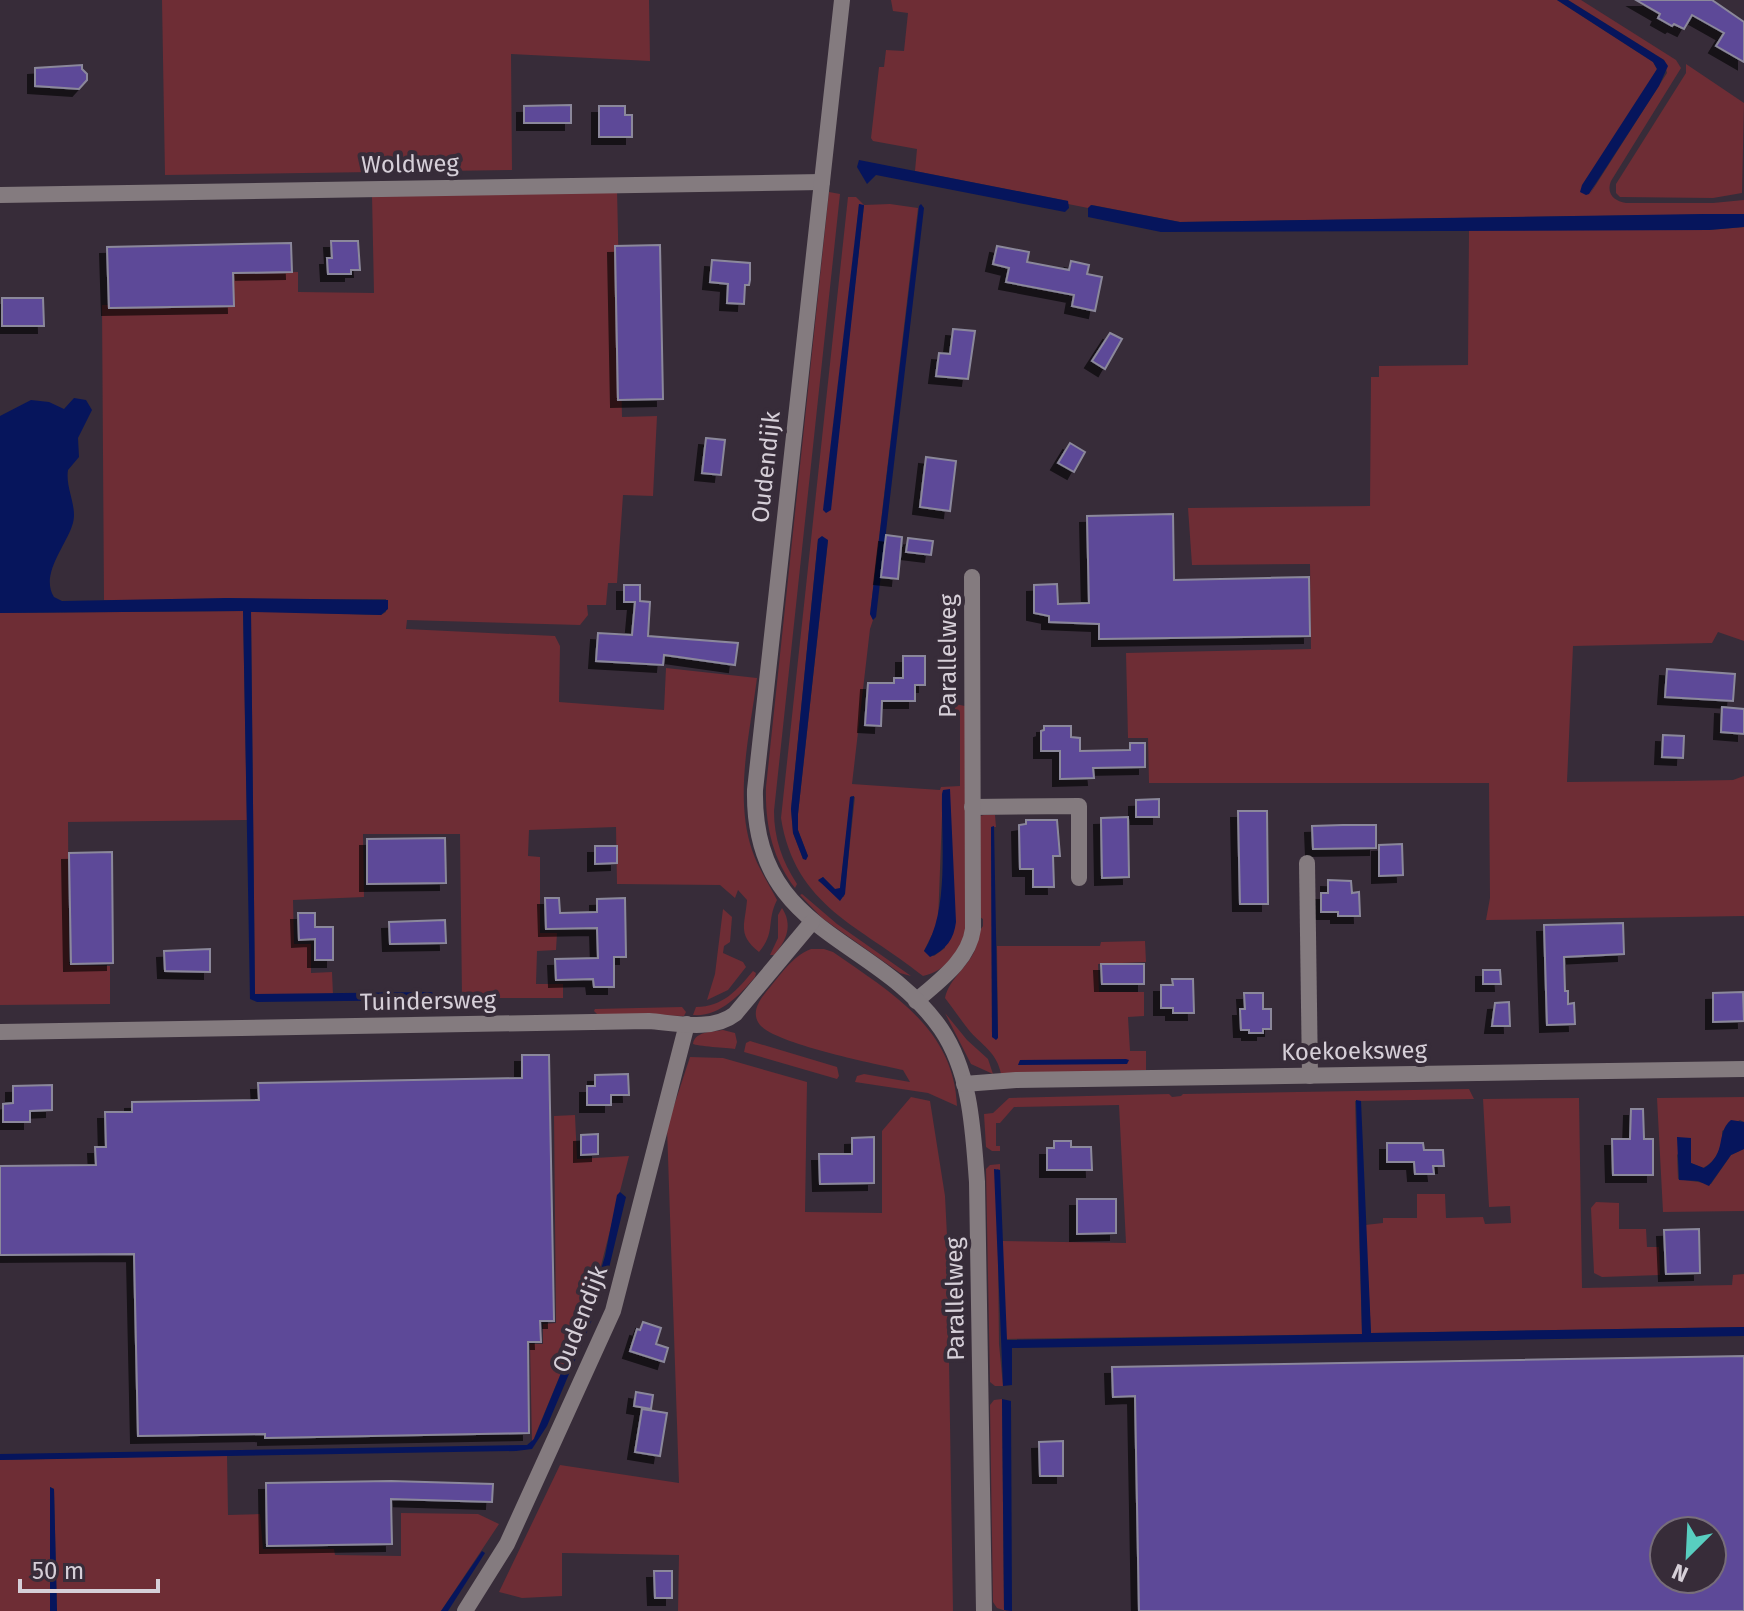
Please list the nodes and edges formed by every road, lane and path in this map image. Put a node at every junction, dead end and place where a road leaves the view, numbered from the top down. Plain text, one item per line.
1 (842, 0) edge
2 (822, 182) junction
3 (0, 195) edge
4 (972, 577) dead end
5 (972, 807) junction
6 (1307, 863) dead end
7 (1079, 878) dead end
8 (812, 922) junction
9 (916, 1001) junction
10 (687, 1024) junction
11 (0, 1032) edge
12 (1744, 1069) edge
13 (1310, 1076) junction
14 (964, 1084) junction
15 (465, 1611) edge
16 (984, 1611) edge

1 - 2 street, Oudendijk
2 - 3 street, Woldweg
2 - 8 street, Oudendijk
4 - 5 street, Parallelweg
5 - 7 street
5 - 9 street, Parallelweg
6 - 13 street
8 - 9 street, Parallelweg
8 - 10 street, Tuindersweg
9 - 14 street, Parallelweg
10 - 11 street, Tuindersweg
10 - 15 street, Oudendijk
12 - 13 street, Koekoeksweg
13 - 14 street, Koekoeksweg
14 - 16 street, Parallelweg

